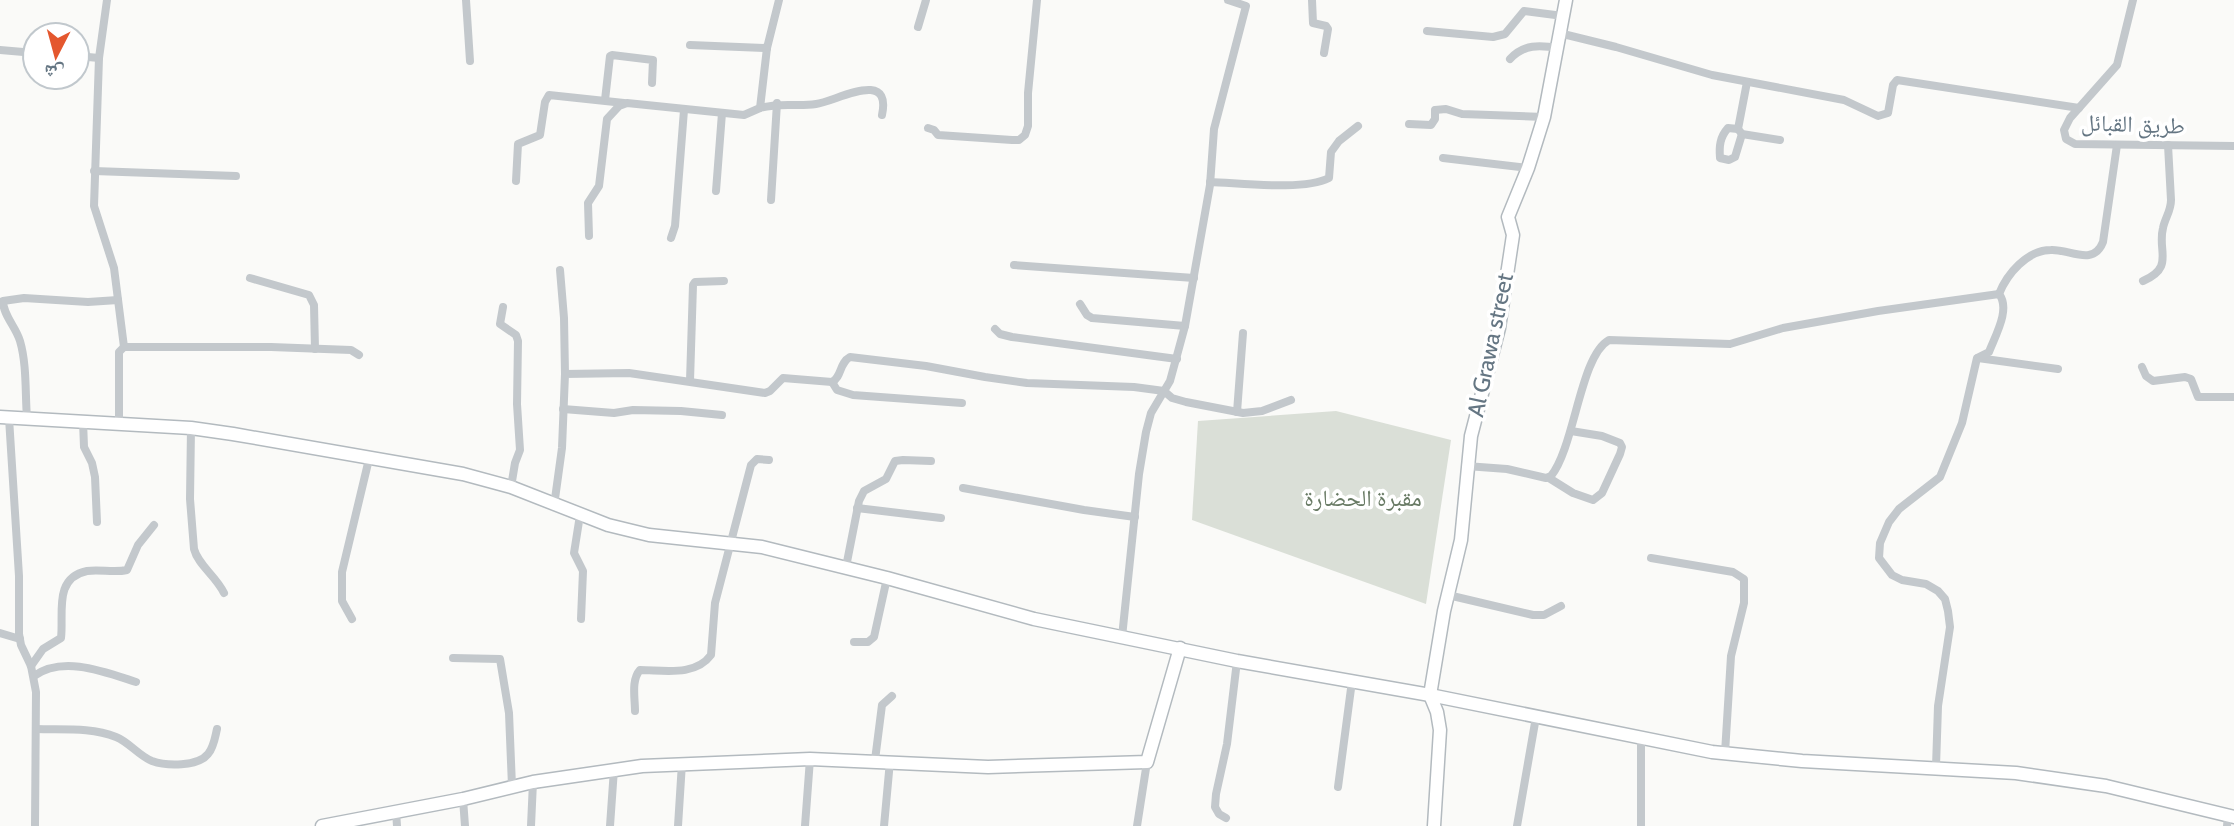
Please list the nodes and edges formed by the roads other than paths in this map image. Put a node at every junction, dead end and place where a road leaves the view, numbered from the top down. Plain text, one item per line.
1 (107, 0) edge
2 (467, 0) edge
3 (779, 0) edge
4 (926, 0) edge
5 (1037, 0) edge
6 (1228, 0) edge
7 (1312, 0) edge
8 (1566, 0) edge
9 (2133, 0) edge
10 (1247, 3) edge
11 (1563, 16) junction
12 (918, 27) dead end
13 (1426, 32) dead end
14 (1559, 33) junction
15 (690, 45) dead end
16 (767, 48) junction
17 (1559, 48) junction
18 (0, 50) edge
19 (21, 52) edge
20 (1324, 53) dead end
21 (91, 57) edge
22 (99, 58) junction
23 (1510, 59) dead end
24 (470, 61) dead end
25 (652, 82) dead end
26 (1747, 82) junction
27 (605, 100) junction
28 (627, 103) junction
29 (777, 103) junction
30 (760, 108) junction
31 (2078, 108) junction
32 (684, 110) junction
33 (722, 113) junction
34 (882, 116) dead end
35 (1544, 117) junction
36 (1409, 124) dead end
37 (1358, 126) dead end
38 (928, 128) dead end
39 (1780, 140) dead end
40 (2117, 145) junction
41 (2168, 145) junction
42 (2234, 146) edge
43 (1443, 158) dead end
44 (1528, 168) junction
45 (94, 171) junction
46 (236, 176) dead end
47 (516, 181) dead end
48 (1210, 182) junction
49 (716, 191) dead end
50 (771, 200) dead end
51 (589, 236) dead end
52 (671, 238) dead end
53 (1014, 265) dead end
54 (559, 270) dead end
55 (250, 278) dead end
56 (1194, 278) junction
57 (724, 281) dead end
58 (2143, 281) dead end
59 (1999, 294) junction
60 (118, 300) junction
61 (1080, 304) dead end
62 (503, 307) dead end
63 (1185, 326) junction
64 (995, 330) dead end
65 (1243, 333) dead end
66 (124, 347) junction
67 (314, 349) junction
68 (359, 355) dead end
69 (1977, 358) junction
70 (1177, 359) junction
71 (2142, 367) dead end
72 (2058, 369) dead end
73 (565, 374) junction
74 (690, 381) junction
75 (832, 382) junction
76 (1164, 391) junction
77 (2234, 397) edge
78 (1291, 400) dead end
79 (962, 403) dead end
80 (563, 409) junction
81 (1237, 412) junction
82 (722, 415) dead end
83 (4, 417) edge
84 (27, 418) junction
85 (83, 421) junction
86 (119, 422) junction
87 (191, 428) junction
88 (1571, 431) junction
89 (369, 459) junction
90 (769, 460) dead end
91 (931, 461) dead end
92 (1466, 466) junction
93 (1549, 478) junction
94 (511, 487) junction
95 (963, 488) dead end
96 (554, 506) junction
97 (857, 508) junction
98 (580, 515) junction
99 (1135, 517) junction
100 (940, 518) dead end
101 (97, 522) dead end
102 (154, 525) dead end
103 (731, 544) junction
104 (1651, 558) dead end
105 (846, 567) junction
106 (887, 578) junction
107 (224, 593) dead end
108 (1448, 596) junction
109 (1561, 606) dead end
110 (352, 619) dead end
111 (581, 620) dead end
112 (0, 633) edge
113 (1122, 637) junction
114 (20, 639) junction
115 (855, 642) dead end
116 (1180, 648) junction
117 (453, 658) dead end
118 (1237, 661) junction
119 (31, 666) junction
120 (34, 676) junction
121 (1352, 681) junction
122 (136, 682) dead end
123 (1430, 695) junction
124 (892, 696) dead end
125 (635, 711) dead end
126 (1536, 717) junction
127 (36, 729) junction
128 (217, 729) dead end
129 (1641, 738) junction
130 (1725, 753) junction
131 (810, 759) junction
132 (875, 760) junction
133 (890, 761) junction
134 (1147, 762) junction
135 (682, 763) junction
136 (1936, 767) junction
137 (614, 769) junction
138 (533, 782) junction
139 (512, 786) junction
140 (1338, 787) dead end
141 (463, 799) junction
142 (396, 811) junction
143 (1227, 818) dead end
144 (2230, 819) edge
145 (35, 826) edge
146 (322, 826) edge
147 (397, 826) edge
148 (465, 826) edge
149 (531, 826) edge
150 (610, 826) edge
151 (678, 826) edge
152 (805, 826) edge
153 (884, 826) edge
154 (1137, 826) edge
155 (1434, 826) edge
156 (1517, 826) edge
157 (1641, 826) edge

1 - 22 street
2 - 24 street
3 - 16 street
4 - 12 street
5 - 38 street
6 - 10 street
7 - 20 street
8 - 11 street, Al Grawa street
9 - 31 street, طريق القبائل
10 - 48 street
11 - 13 street
11 - 14 street, Al Grawa street
14 - 17 street, Al Grawa street
14 - 26 street
15 - 16 street
16 - 30 street
17 - 23 street
17 - 35 street, Al Grawa street
18 - 19 street
21 - 22 street
22 - 45 street
25 - 27 street
26 - 31 street
26 - 39 street
27 - 28 street
27 - 47 street
28 - 32 street
28 - 51 street
29 - 30 street
29 - 34 street
29 - 50 street
30 - 33 street
31 - 40 street, طريق القبائل
32 - 33 street
32 - 52 street
33 - 49 street
35 - 36 street
35 - 44 street, Al Grawa street
37 - 48 street
40 - 41 street, طريق القبائل
40 - 59 street
41 - 42 street, طريق القبائل
41 - 58 street
43 - 44 street
44 - 92 street, Al Grawa street
45 - 46 street
45 - 60 street
48 - 56 street
53 - 56 street
54 - 73 street
55 - 67 street
56 - 63 street
57 - 74 street
59 - 69 street
59 - 88 street
60 - 66 street
60 - 84 street
61 - 63 street
62 - 94 street
63 - 70 street
64 - 70 street
65 - 81 street
66 - 67 street
66 - 86 street
67 - 68 street
69 - 72 street
69 - 136 street
70 - 76 street
71 - 77 street
73 - 74 street
73 - 80 street
74 - 75 street
75 - 76 street
75 - 79 street
76 - 81 street
76 - 99 street
78 - 81 street
80 - 82 street
80 - 96 street
83 - 84 street
83 - 114 street
84 - 85 street
85 - 86 street
85 - 101 street
86 - 87 street
87 - 89 street
87 - 107 street
88 - 93 street
88 - 93 street
89 - 94 street
89 - 110 street
90 - 103 street
91 - 97 street
92 - 93 street
92 - 108 street, Al Grawa street
94 - 96 street
95 - 99 street
96 - 98 street
97 - 100 street
97 - 105 street
98 - 103 street
98 - 111 street
99 - 113 street
102 - 119 street
103 - 105 street
103 - 125 street
104 - 130 street
105 - 106 street
106 - 113 street
106 - 115 street
108 - 109 street
108 - 123 street, Al Grawa street
112 - 114 street
113 - 116 street
114 - 119 street
116 - 118 street
116 - 134 street
117 - 139 street
118 - 121 street
118 - 143 street
119 - 120 street
120 - 122 street
120 - 127 street
121 - 123 street
121 - 140 street
123 - 126 street
123 - 155 street
124 - 132 street
126 - 129 street
126 - 156 street
127 - 128 street
127 - 145 street
129 - 130 street
129 - 157 street
130 - 136 street
131 - 132 street
131 - 135 street
131 - 152 street
132 - 133 street
133 - 134 street
133 - 153 street
134 - 154 street
135 - 137 street
135 - 151 street
136 - 144 street
137 - 138 street
137 - 150 street
138 - 139 street
138 - 149 street
139 - 141 street
141 - 142 street
141 - 148 street
142 - 146 street
142 - 147 street

